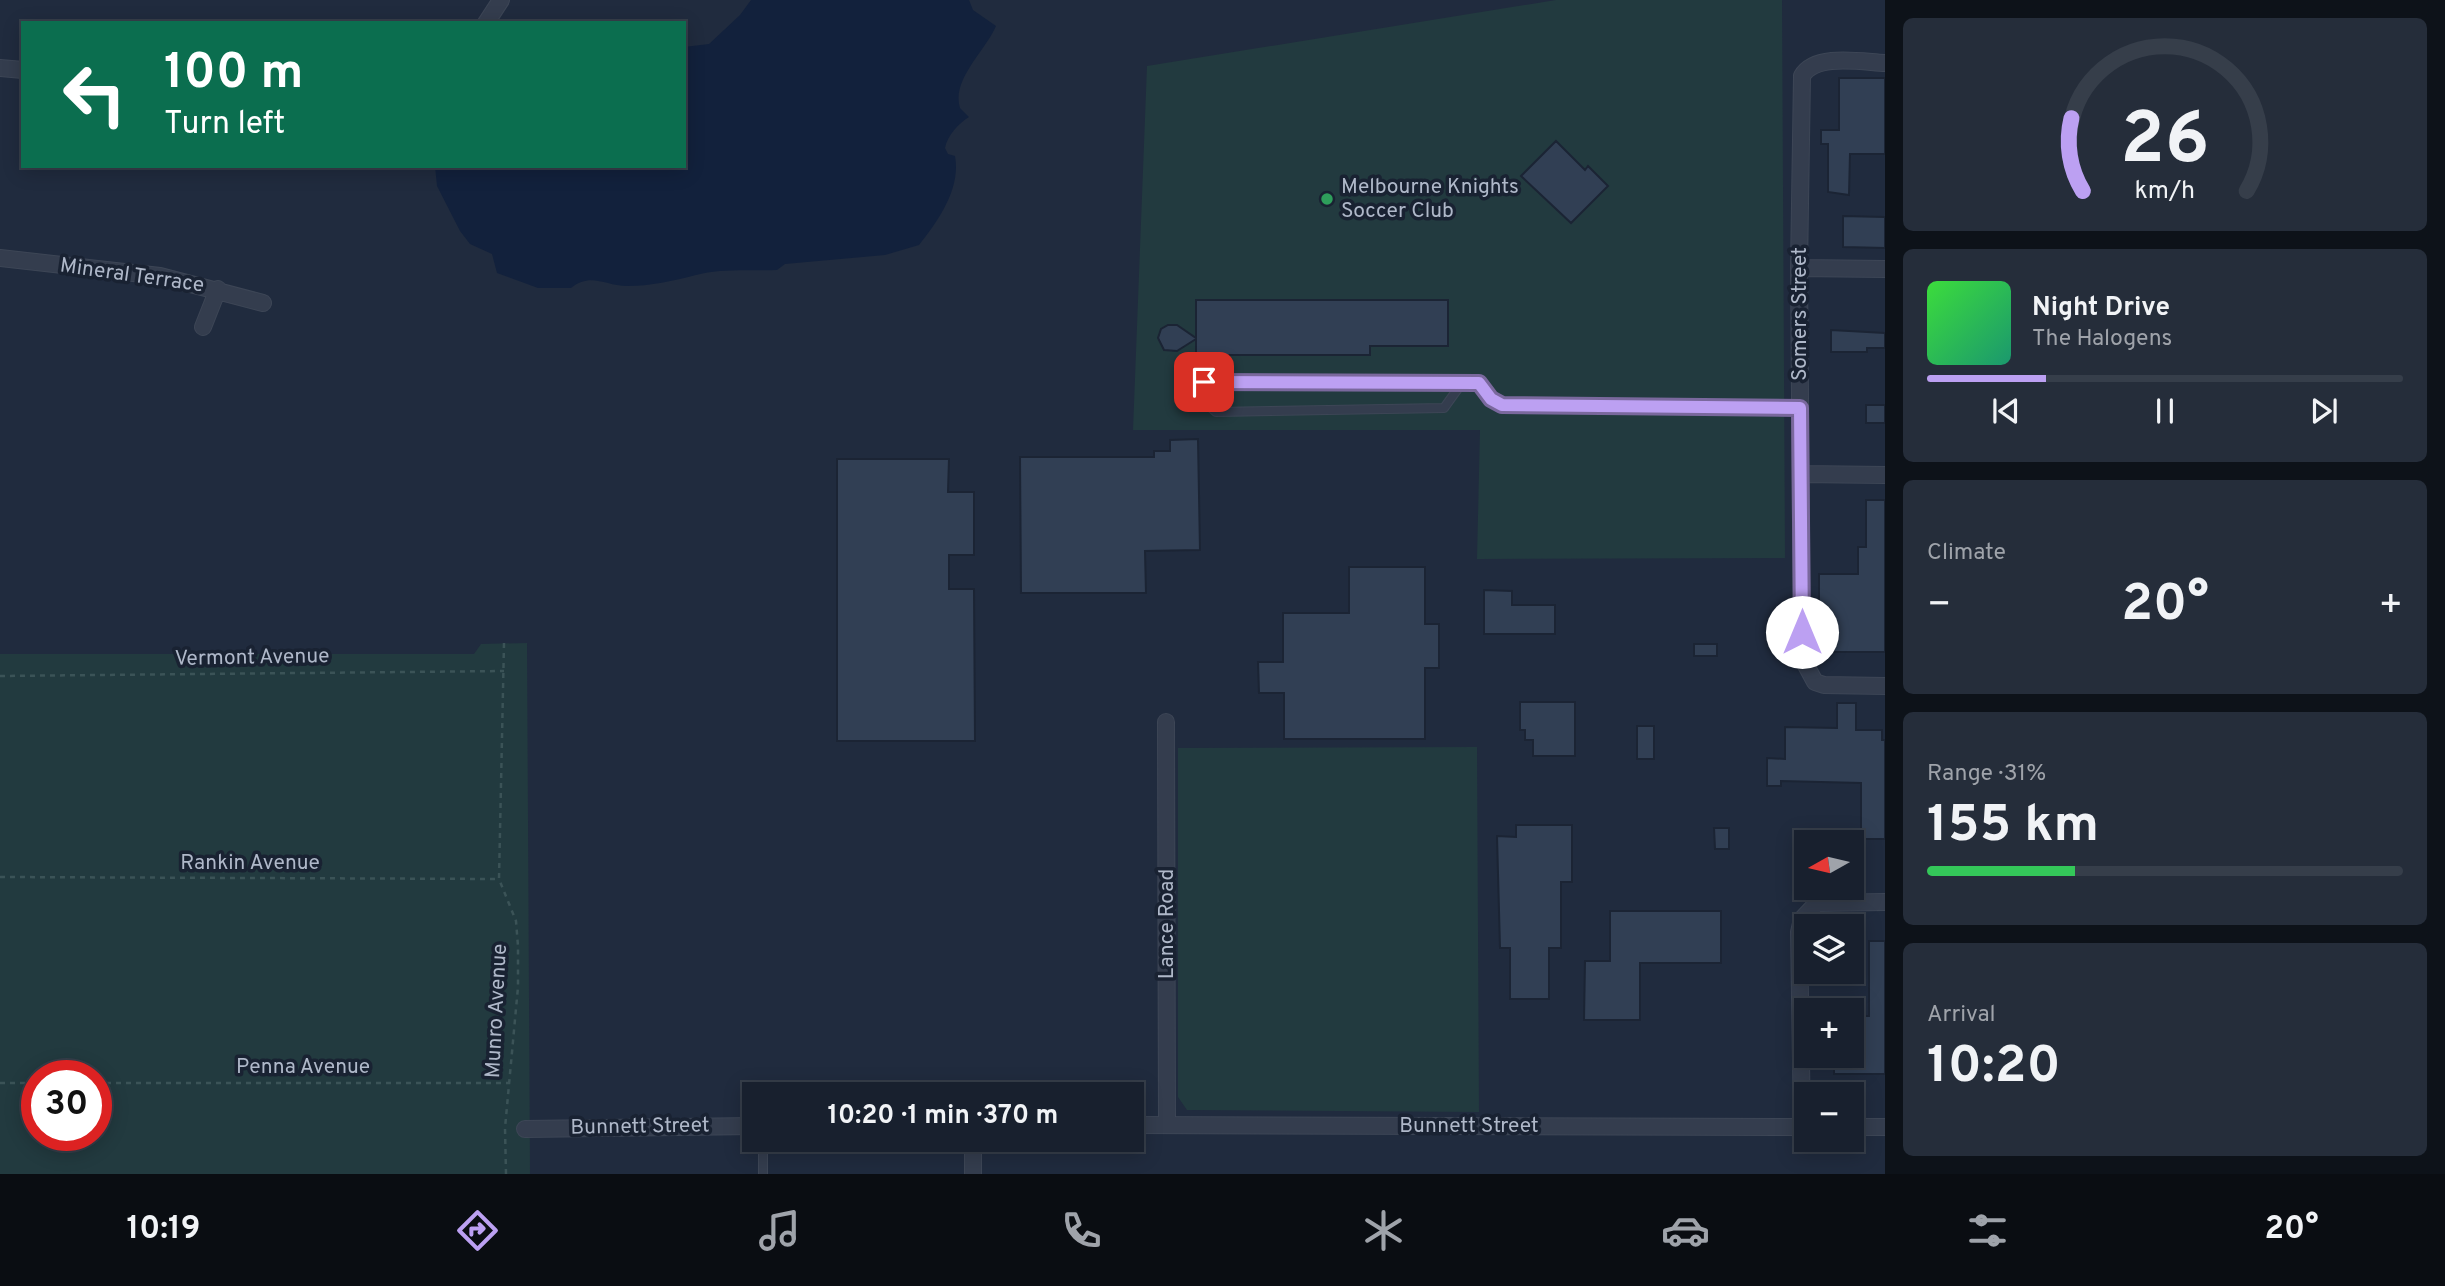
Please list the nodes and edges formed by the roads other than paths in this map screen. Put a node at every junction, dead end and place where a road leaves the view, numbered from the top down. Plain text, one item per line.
1 (500, 0) edge
2 (487, 21) edge
3 (1885, 62) edge
4 (0, 68) edge
5 (21, 70) edge
6 (0, 258) edge
7 (1800, 268) junction
8 (1885, 269) edge
9 (218, 289) junction
10 (263, 303) dead end
11 (203, 327) dead end
12 (1462, 383) junction
13 (1800, 408) junction
14 (1801, 474) junction
15 (1885, 475) edge
16 (1885, 686) edge
17 (1166, 722) dead end
18 (1885, 902) edge
19 (1803, 1082) edge
20 (1144, 1125) edge
21 (1167, 1125) junction
22 (742, 1126) edge
23 (1794, 1127) edge
24 (1864, 1127) edge
25 (1885, 1127) edge
26 (525, 1129) dead end
27 (764, 1152) edge
28 (972, 1152) edge
29 (764, 1174) edge
30 (973, 1174) edge

1 - 2 street
3 - 7 street, Somers Street
4 - 5 street
6 - 9 street, Mineral Terrace
7 - 8 street
7 - 13 street, Somers Street
9 - 10 street, Mineral Terrace
9 - 11 street
12 - 12 lane
12 - 13 lane
13 - 14 street, Somers Street
14 - 15 street
14 - 16 street, Somers Street
17 - 21 street, Lance Road
18 - 19 street
20 - 21 street, Bunnett Street
21 - 23 street, Bunnett Street
22 - 26 street, Bunnett Street
24 - 25 street
27 - 29 lane
28 - 30 street

